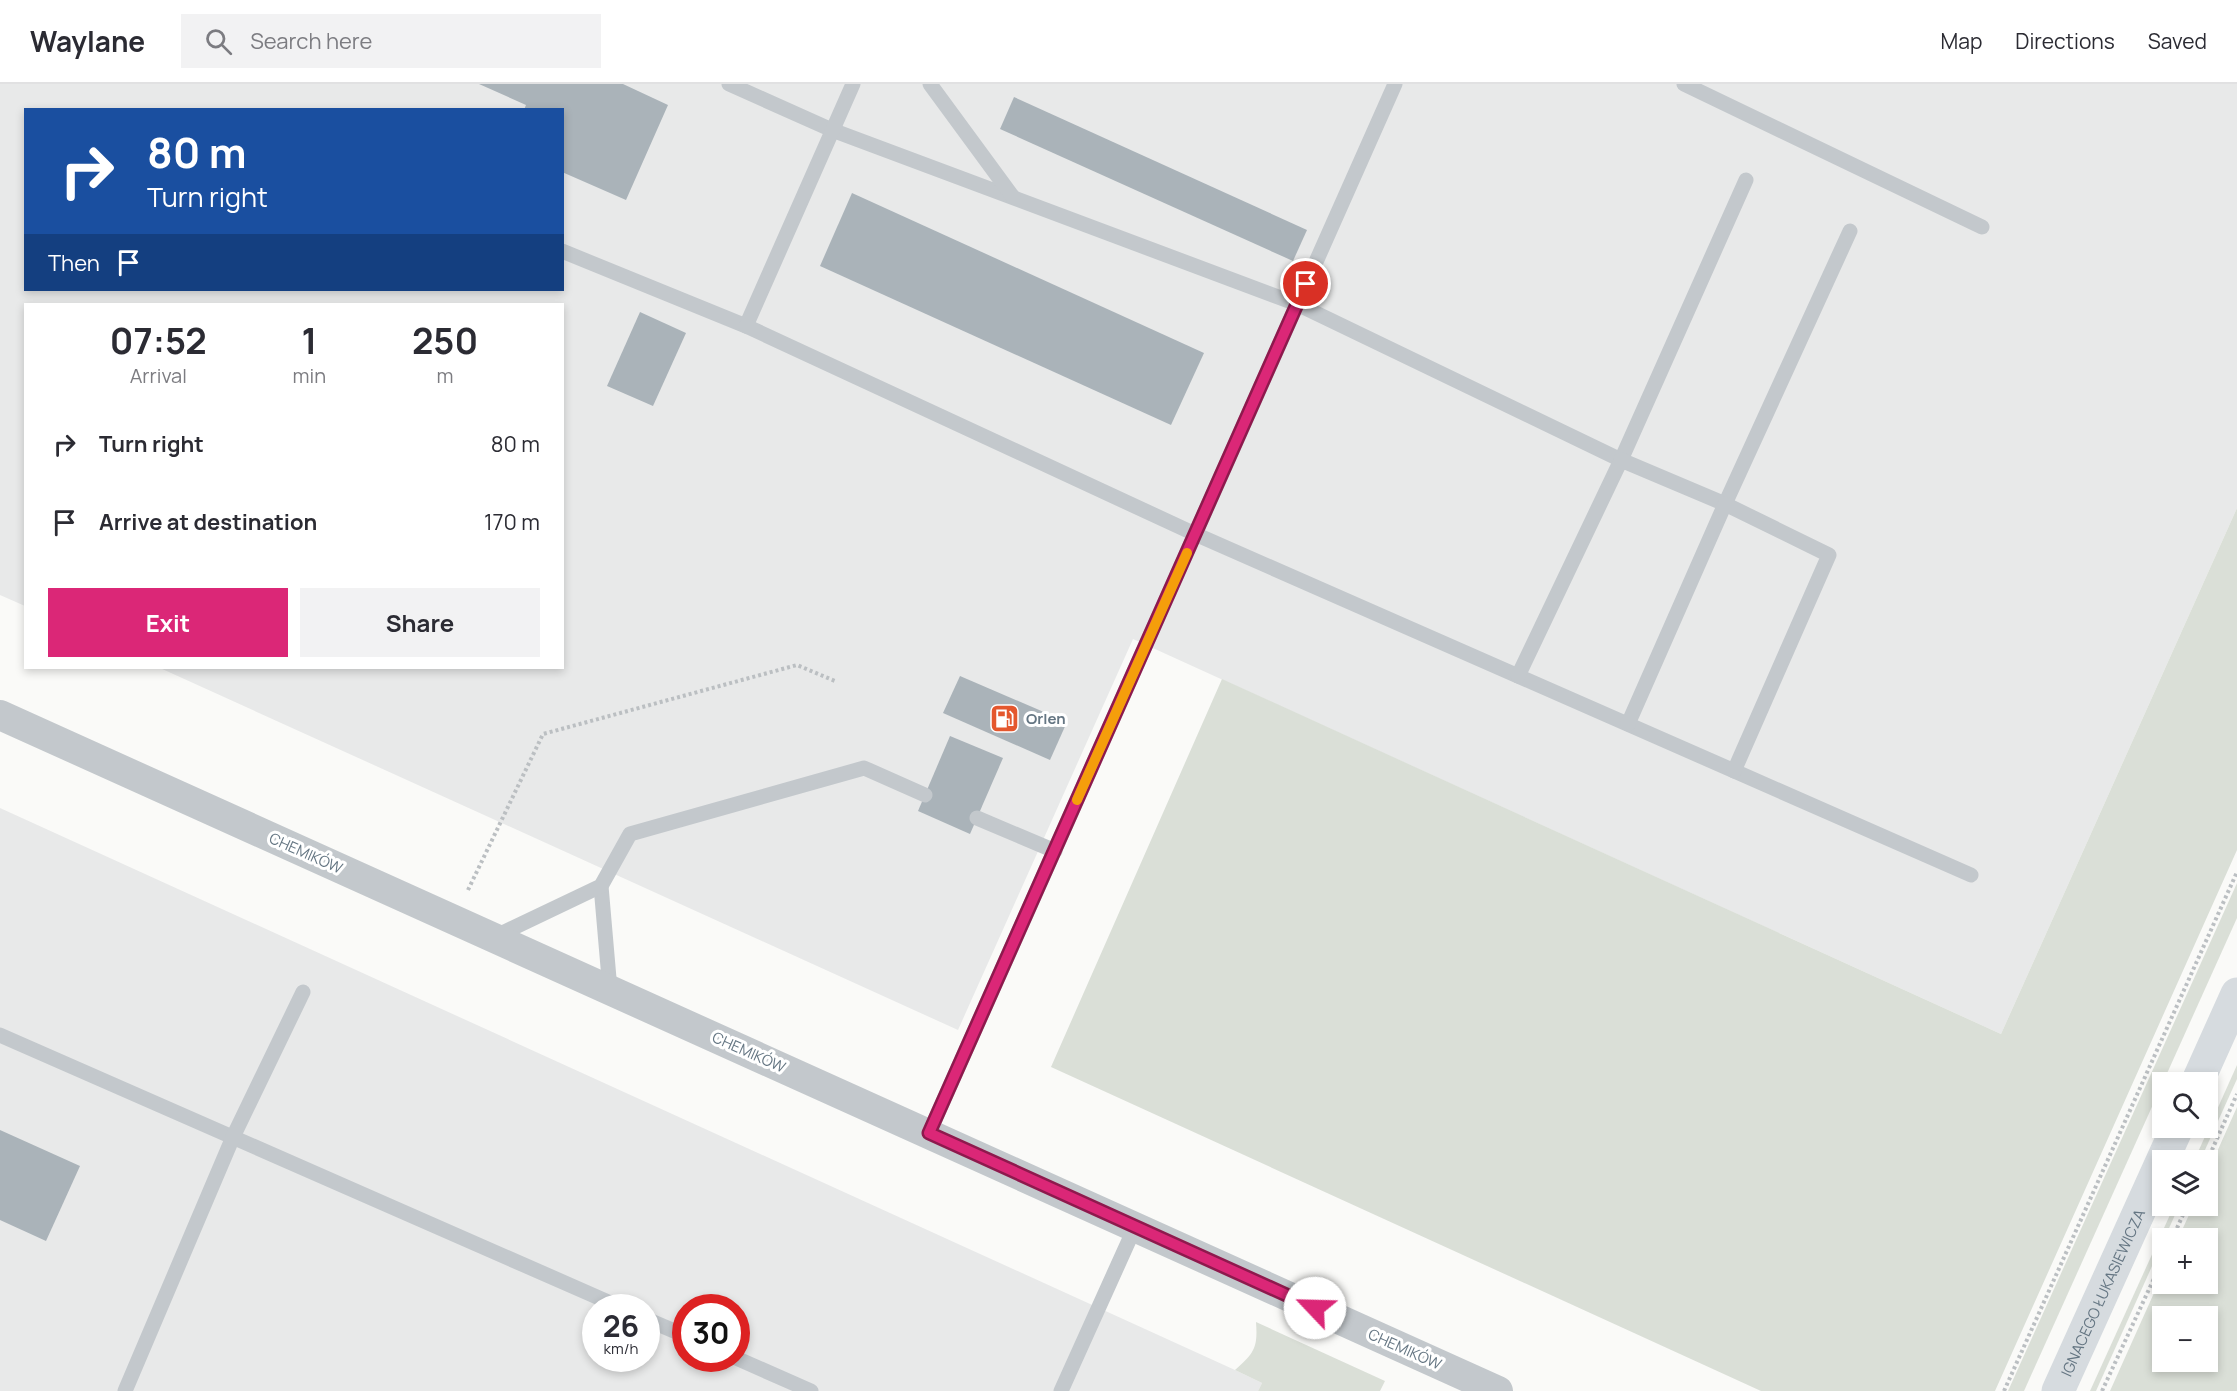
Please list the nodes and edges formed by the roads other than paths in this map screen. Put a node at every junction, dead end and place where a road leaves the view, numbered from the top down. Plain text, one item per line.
1 (729, 84) edge
2 (853, 84) edge
3 (930, 84) edge
4 (1395, 84) edge
5 (1684, 84) edge
6 (832, 130) junction
7 (1746, 180) dead end
8 (1013, 197) junction
9 (1982, 227) dead end
10 (1850, 231) dead end
11 (564, 252) edge
12 (1297, 304) junction
13 (746, 326) junction
14 (1621, 460) junction
15 (1725, 504) junction
16 (1195, 534) junction
17 (1518, 676) junction
18 (0, 715) edge
19 (1628, 724) junction
20 (1734, 771) junction
21 (925, 795) dead end
22 (977, 818) dead end
23 (1055, 851) junction
24 (1971, 875) dead end
25 (601, 886) junction
26 (494, 937) junction
27 (610, 990) junction
28 (303, 992) dead end
29 (2237, 994) edge
30 (0, 1035) edge
31 (2202, 1072) edge
32 (929, 1133) junction
33 (232, 1137) junction
34 (2172, 1138) edge
35 (1135, 1227) junction
36 (590, 1294) edge
37 (750, 1364) edge
38 (125, 1391) edge
39 (811, 1391) edge
40 (1061, 1391) edge
41 (1498, 1391) edge
42 (2058, 1391) edge

1 - 6 lane
2 - 6 lane
3 - 8 lane
4 - 12 lane
5 - 9 lane
6 - 8 lane
6 - 13 lane
7 - 14 lane
8 - 12 lane
10 - 15 lane
11 - 13 lane
12 - 14 lane
12 - 16 lane
13 - 16 lane
14 - 15 lane
14 - 17 lane
15 - 19 lane
15 - 20 lane
16 - 17 lane
16 - 23 lane
17 - 19 lane
18 - 26 street, CHEMIKÓW
19 - 20 lane
20 - 24 lane
21 - 25 lane
22 - 23 lane
23 - 32 lane
25 - 26 lane
25 - 27 lane
26 - 27 street, CHEMIKÓW
27 - 32 street, CHEMIKÓW
28 - 33 lane
29 - 31 main road
30 - 33 lane
32 - 35 street, CHEMIKÓW
33 - 36 lane
33 - 38 lane
34 - 42 main road, IGNACEGO ŁUKASIEWICZA
35 - 40 lane
35 - 41 street, CHEMIKÓW
37 - 39 lane

